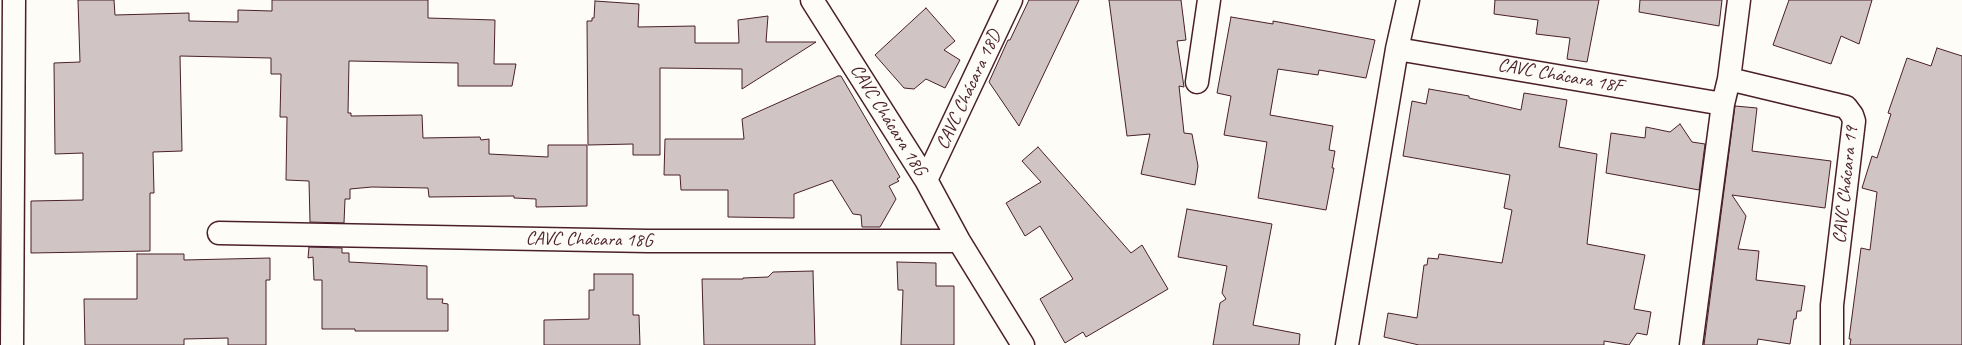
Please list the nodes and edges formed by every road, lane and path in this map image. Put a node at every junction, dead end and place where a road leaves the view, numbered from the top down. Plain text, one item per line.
1 (14, 0) edge
2 (812, 0) edge
3 (1011, 0) edge
4 (1208, 0) edge
5 (1408, 0) edge
6 (1739, 0) edge
7 (1397, 49) junction
8 (1730, 80) junction
9 (1197, 82) dead end
10 (1723, 104) junction
11 (926, 180) junction
12 (219, 233) dead end
13 (959, 241) junction
14 (12, 345) edge
15 (1023, 345) edge
16 (1347, 345) edge
17 (1691, 345) edge
18 (1832, 345) edge

1 - 14 street
2 - 11 street, CAVC Chácara 18G
3 - 11 street, CAVC Chácara 18D
4 - 9 street
5 - 7 street
6 - 8 street
7 - 10 street, CAVC Chácara 18F
7 - 16 street
8 - 10 street
8 - 18 street, CAVC Chácara 19
10 - 17 street
11 - 13 street, CAVC Chácara 18G
12 - 13 street, CAVC Chácara 18G
13 - 15 street, CAVC Chácara 18G

